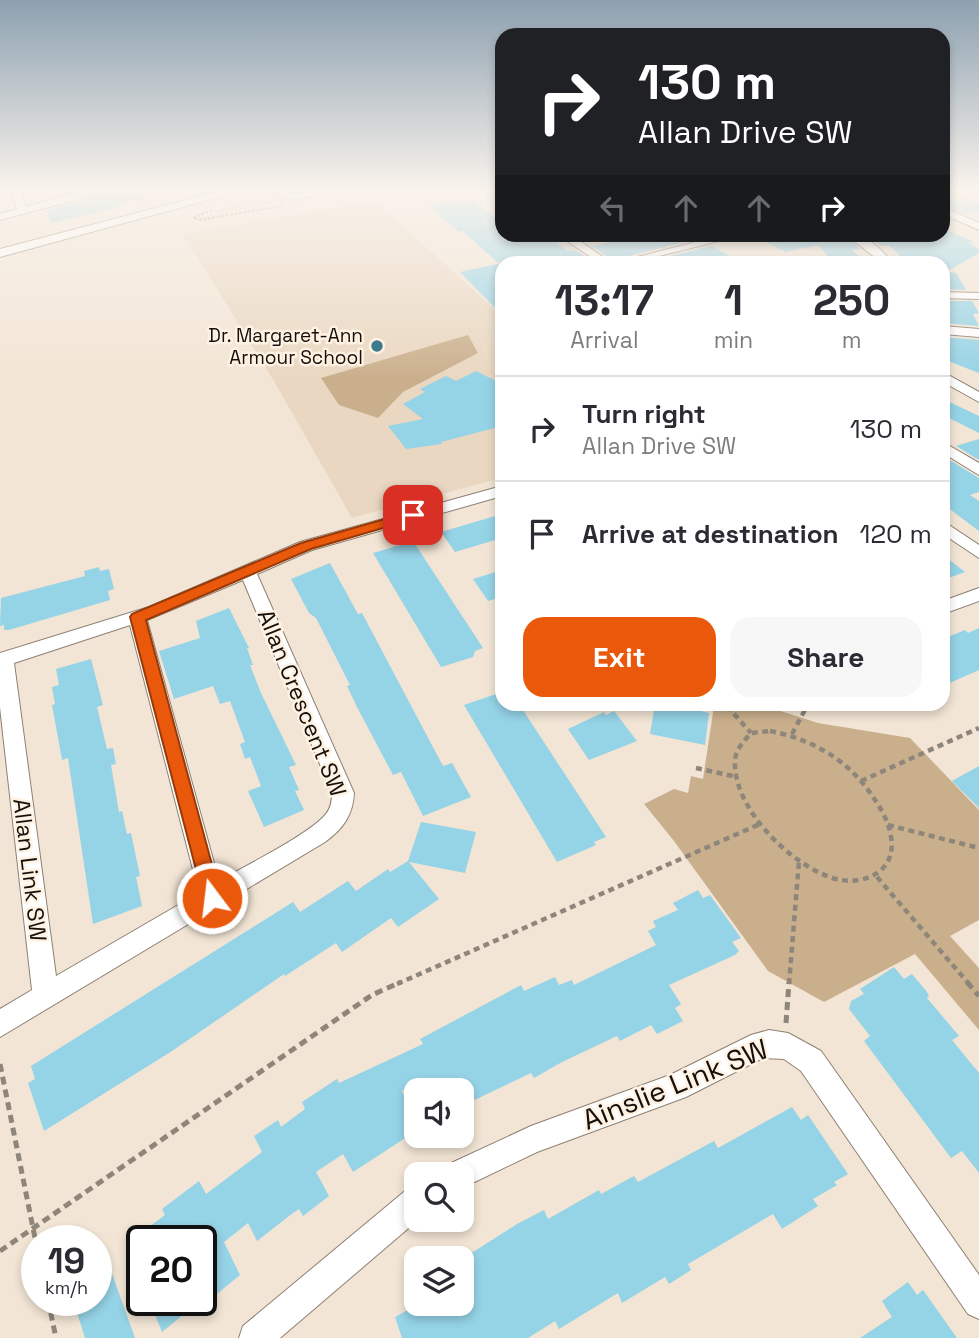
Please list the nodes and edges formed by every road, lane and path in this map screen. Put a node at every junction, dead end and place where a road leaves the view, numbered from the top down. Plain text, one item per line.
1 (950, 295) edge
2 (979, 296) edge
3 (950, 331) edge
4 (979, 333) edge
5 (950, 380) edge
6 (979, 398) edge
7 (950, 451) edge
8 (979, 470) edge
9 (495, 493) edge
10 (950, 531) edge
11 (979, 553) edge
12 (248, 572) junction
13 (979, 594) edge
14 (950, 605) edge
15 (137, 617) junction
16 (2, 660) edge
17 (732, 711) edge
18 (804, 711) edge
19 (979, 728) edge
20 (751, 733) junction
21 (792, 734) junction
22 (696, 768) dead end
23 (737, 777) junction
24 (861, 780) junction
25 (760, 824) junction
26 (888, 825) junction
27 (979, 848) edge
28 (799, 861) junction
29 (877, 877) junction
30 (212, 898) junction
31 (979, 996) edge
32 (46, 997) junction
33 (0, 1024) edge
34 (784, 1045) junction
35 (0, 1064) edge
36 (474, 1167) edge
37 (404, 1212) edge
38 (32, 1225) edge
39 (35, 1225) edge
40 (21, 1235) edge
41 (0, 1251) edge
42 (979, 1303) edge
43 (51, 1316) edge
44 (56, 1338) edge
45 (255, 1338) edge

1 - 2 street
3 - 4 street
5 - 6 street
7 - 8 street
9 - 12 street
10 - 11 street
12 - 15 street
12 - 30 street, Allan Crescent SW
13 - 14 street
15 - 16 street
15 - 30 street
16 - 32 street, Allan Link SW
17 - 20 path
18 - 21 path
19 - 24 path
20 - 21 path
20 - 23 path
21 - 24 path
22 - 23 path
23 - 25 path
24 - 26 path
25 - 28 path
25 - 39 path
26 - 27 path
26 - 29 path
28 - 29 path
28 - 34 path
29 - 31 path
30 - 32 street, Allan Crescent SW
32 - 33 street, Allan Crescent SW
34 - 36 street, Ainslie Link SW
34 - 42 street, Ainslie Link SW
35 - 38 path
37 - 45 street
40 - 41 path
43 - 44 path

